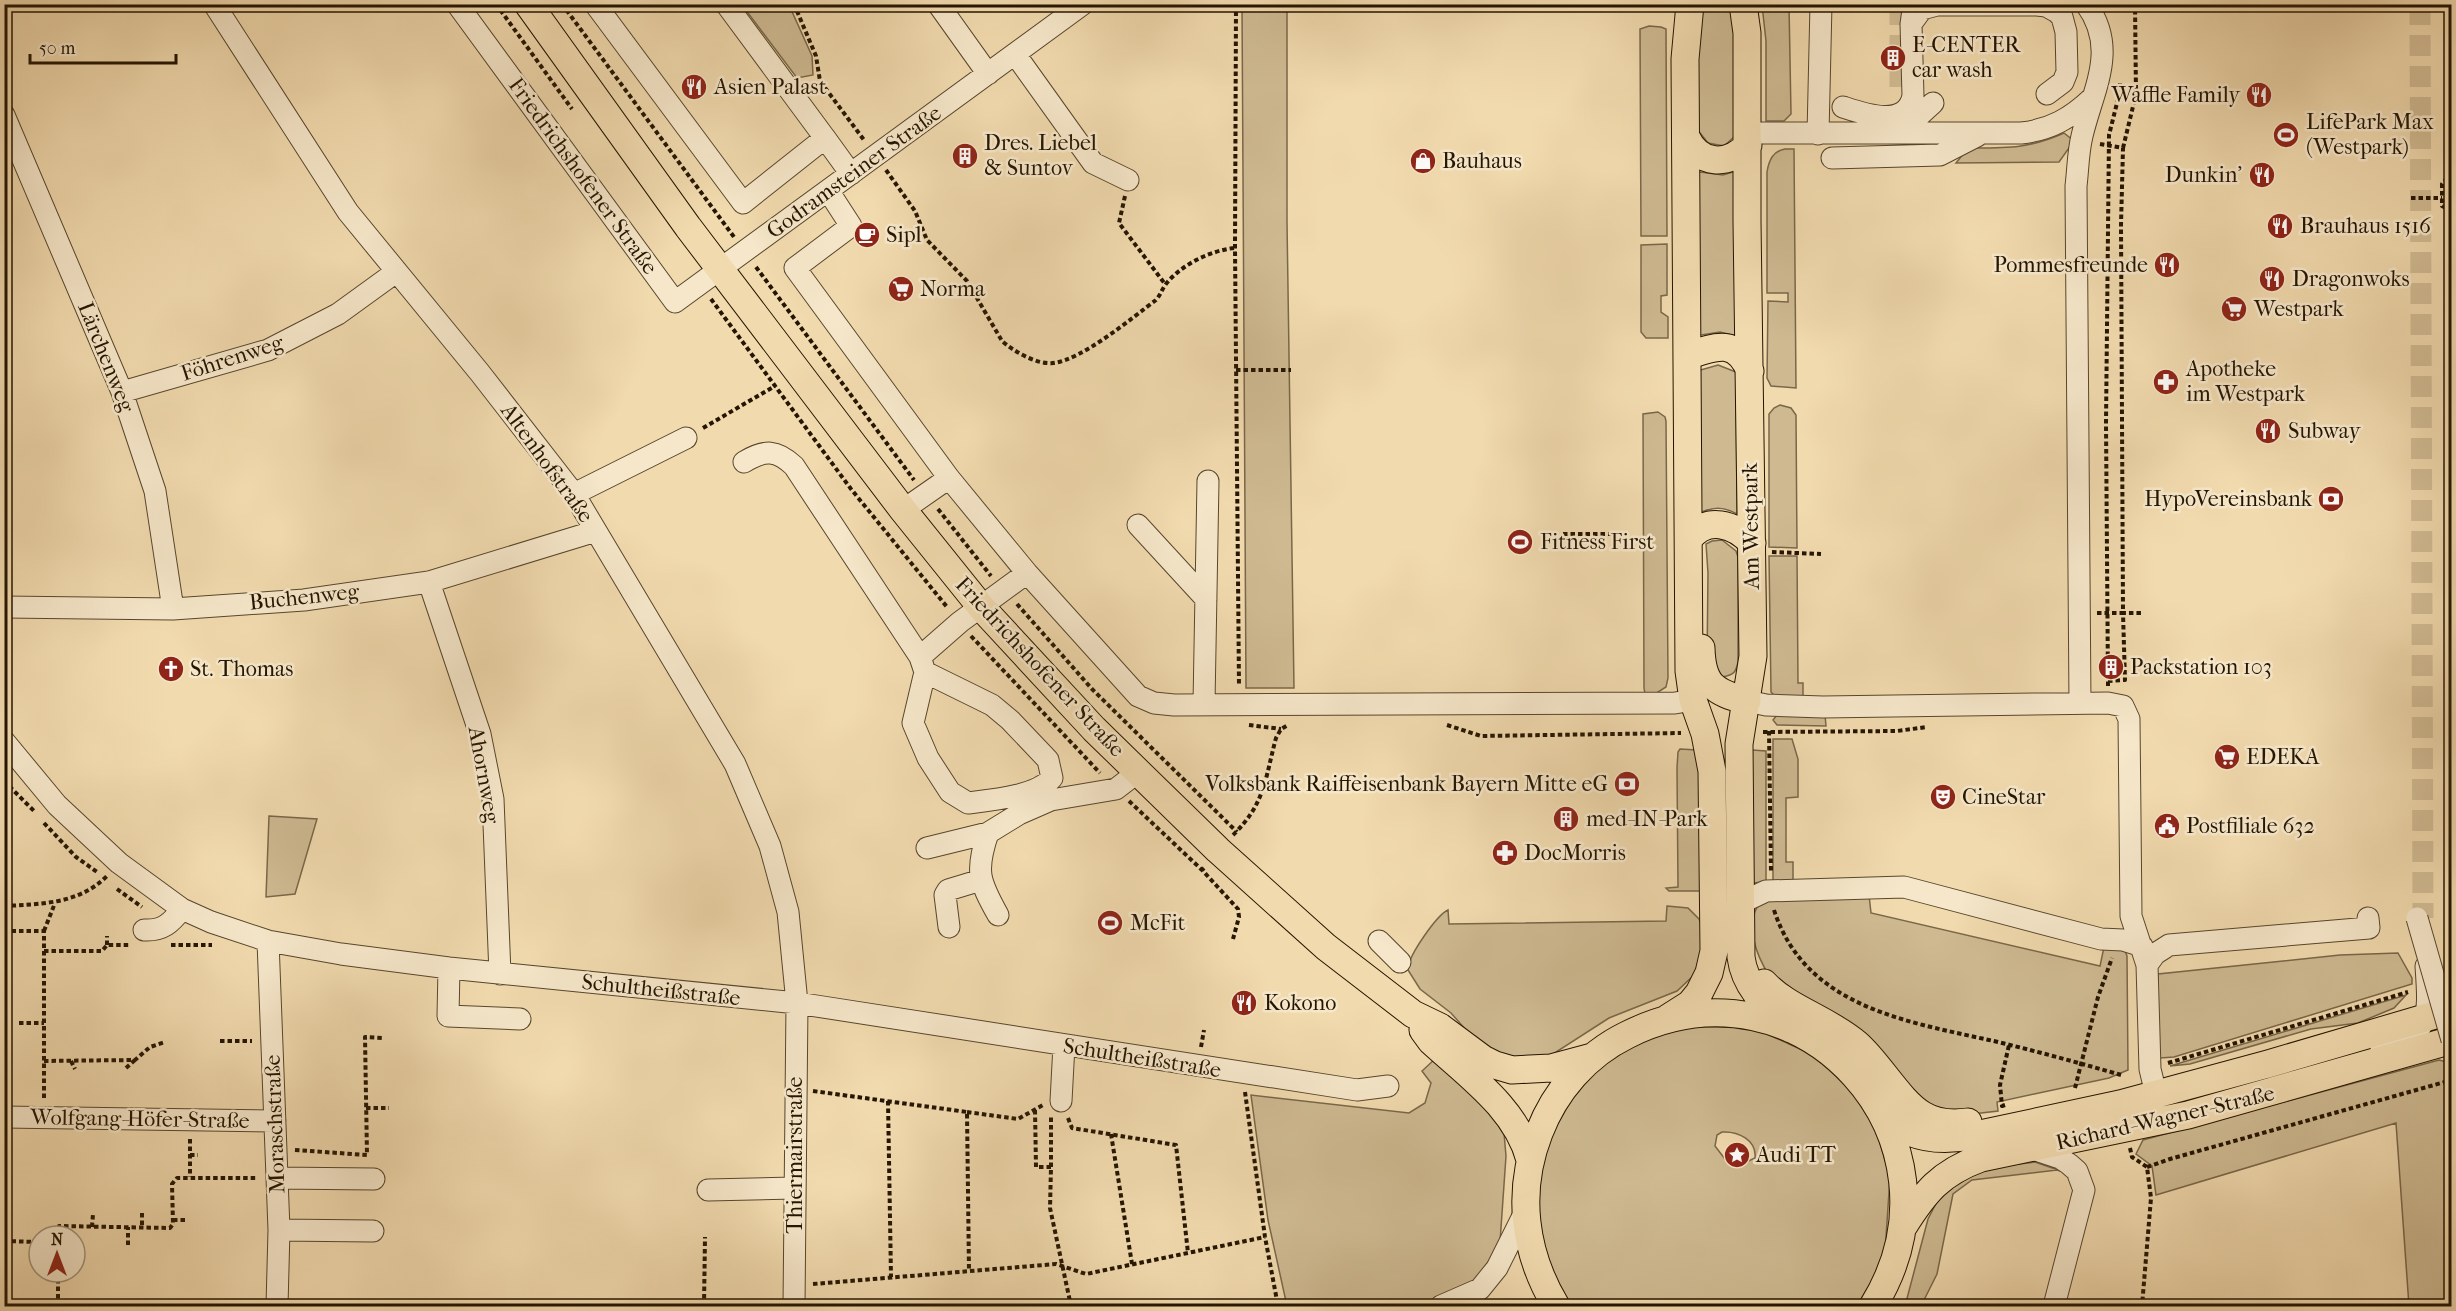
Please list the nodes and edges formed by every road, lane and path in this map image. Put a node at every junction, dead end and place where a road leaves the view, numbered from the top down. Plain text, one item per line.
1 (214, 4) edge
2 (457, 4) edge
3 (528, 4) edge
4 (594, 4) edge
5 (726, 4) edge
6 (794, 4) edge
7 (938, 4) edge
8 (1083, 4) edge
9 (1236, 4) edge
10 (1821, 4) edge
11 (2086, 4) edge
12 (2135, 4) edge
13 (1692, 7) edge
14 (1742, 7) edge
15 (1914, 14) edge
16 (1015, 54) junction
17 (2120, 71) dead end
18 (988, 74) junction
19 (2095, 90) junction
20 (1919, 99) junction
21 (1819, 106) junction
22 (5, 120) edge
23 (1891, 133) junction
24 (1937, 133) junction
25 (1989, 133) junction
26 (1818, 134) junction
27 (1686, 137) junction
28 (825, 138) junction
29 (1748, 139) junction
30 (2081, 139) junction
31 (2109, 147) junction
32 (2123, 148) junction
33 (876, 156) junction
34 (1832, 158) dead end
35 (2451, 172) edge
36 (851, 174) junction
37 (1128, 180) joint
38 (829, 192) junction
39 (2411, 198) dead end
40 (2442, 198) junction
41 (2451, 211) edge
42 (1234, 248) junction
43 (720, 269) junction
44 (396, 272) junction
45 (1165, 284) junction
46 (1687, 356) junction
47 (1236, 370) junction
48 (1291, 370) dead end
49 (1750, 371) junction
50 (775, 386) dead end
51 (122, 392) junction
52 (686, 438) joint
53 (744, 462) dead end
54 (949, 478) junction
55 (1209, 481) dead end
56 (574, 494) junction
57 (903, 510) junction
58 (1138, 525) dead end
59 (596, 531) junction
60 (1563, 534) dead end
61 (1619, 534) dead end
62 (1689, 539) junction
63 (1759, 547) junction
64 (1821, 554) dead end
65 (1027, 573) junction
66 (429, 582) junction
67 (1688, 583) junction
68 (1206, 599) junction
69 (4, 607) edge
70 (981, 607) junction
71 (173, 609) junction
72 (2123, 613) junction
73 (2141, 613) dead end
74 (923, 665) junction
75 (2108, 681) junction
76 (1693, 700) junction
77 (1747, 701) junction
78 (2080, 703) junction
79 (2108, 703) junction
80 (1204, 704) junction
81 (1239, 704) junction
82 (1296, 722) dead end
83 (1444, 724) dead end
84 (1938, 726) dead end
85 (1676, 732) dead end
86 (4, 741) edge
87 (1138, 772) junction
88 (988, 833) junction
89 (927, 848) dead end
90 (1218, 850) junction
91 (119, 863) junction
92 (981, 880) junction
93 (1771, 891) junction
94 (55, 903) junction
95 (4, 906) edge
96 (182, 909) junction
97 (999, 915) dead end
98 (2368, 918) dead end
99 (1741, 925) junction
100 (949, 927) dead end
101 (4, 931) edge
102 (44, 931) junction
103 (107, 936) dead end
104 (143, 938) joint
105 (1233, 939) dead end
106 (268, 941) junction
107 (1378, 941) dead end
108 (106, 945) junction
109 (166, 945) dead end
110 (213, 945) dead end
111 (2137, 950) junction
112 (44, 951) junction
113 (1400, 962) dead end
114 (449, 968) junction
115 (500, 974) junction
116 (2428, 988) junction
117 (797, 1003) junction
118 (2439, 1013) edge
119 (1413, 1014) junction
120 (1668, 1018) junction
121 (519, 1019) dead end
122 (19, 1023) dead end
123 (44, 1023) junction
124 (1791, 1029) junction
125 (384, 1038) dead end
126 (273, 1040) junction
127 (2451, 1040) edge
128 (220, 1041) dead end
129 (165, 1042) dead end
130 (1065, 1045) junction
131 (2009, 1045) junction
132 (1592, 1057) junction
133 (71, 1060) junction
134 (135, 1060) junction
135 (44, 1061) junction
136 (2082, 1064) junction
137 (126, 1068) dead end
138 (75, 1069) dead end
139 (1242, 1074) junction
140 (2121, 1075) junction
141 (2451, 1080) edge
142 (2153, 1081) junction
143 (1388, 1086) dead end
144 (795, 1088) junction
145 (2075, 1088) dead end
146 (2247, 1100) junction
147 (888, 1101) junction
148 (1056, 1101) junction
149 (2005, 1105) dead end
150 (366, 1108) junction
151 (389, 1108) dead end
152 (1035, 1110) junction
153 (1880, 1110) junction
154 (967, 1112) junction
155 (4, 1117) edge
156 (2123, 1117) junction
157 (47, 1118) junction
158 (190, 1120) junction
159 (275, 1121) junction
160 (1111, 1134) junction
161 (2035, 1136) junction
162 (276, 1149) junction
163 (190, 1155) junction
164 (198, 1155) dead end
165 (1530, 1160) junction
166 (1051, 1167) junction
167 (2147, 1167) junction
168 (190, 1177) junction
169 (277, 1178) junction
170 (374, 1179) dead end
171 (794, 1188) junction
172 (708, 1190) dead end
173 (1525, 1212) junction
174 (142, 1213) dead end
175 (93, 1214) dead end
176 (173, 1220) junction
177 (185, 1221) dead end
178 (87, 1227) edge
179 (92, 1227) junction
180 (128, 1227) junction
181 (142, 1228) junction
182 (1902, 1228) junction
183 (279, 1230) junction
184 (373, 1230) dead end
185 (705, 1237) dead end
186 (1265, 1237) junction
187 (4, 1241) edge
188 (27, 1242) edge
189 (128, 1245) dead end
190 (1188, 1253) junction
191 (1132, 1264) junction
192 (1063, 1267) junction
193 (969, 1271) junction
194 (891, 1277) junction
195 (1888, 1279) junction
196 (58, 1284) edge
197 (794, 1285) junction
198 (58, 1306) edge
199 (276, 1306) edge
200 (705, 1306) edge
201 (794, 1306) edge
202 (1071, 1306) edge
203 (1278, 1306) edge
204 (1441, 1306) edge
205 (1556, 1306) edge
206 (1873, 1306) edge
207 (1892, 1306) edge
208 (2054, 1306) edge
209 (2142, 1306) edge

1 - 44 street, Altenhofstraße
2 - 43 street, Friedrichshofener Straße
3 - 43 main road, Friedrichshofener Straße
4 - 28 street
5 - 28 street
6 - 33 path
7 - 18 street
8 - 16 street, Godramsteiner Straße
9 - 42 path
10 - 21 street
11 - 19 street
12 - 32 path
13 - 27 main road
14 - 29 main road, Am Westpark
15 - 19 street
15 - 20 street
16 - 18 street, Godramsteiner Straße
16 - 37 street
17 - 31 path
18 - 33 street, Godramsteiner Straße
19 - 25 street
19 - 30 street
20 - 21 street
20 - 23 street
20 - 24 street
21 - 26 street
22 - 51 street, Lärchenweg
23 - 24 street
23 - 26 street
24 - 25 street
25 - 34 street
26 - 29 street
27 - 29 main road
27 - 46 main road
28 - 36 street
29 - 49 main road, Am Westpark
30 - 31 path
30 - 78 street
31 - 32 path
31 - 75 path
32 - 72 path
33 - 36 street, Godramsteiner Straße
33 - 45 path
35 - 40 path
36 - 38 street, Godramsteiner Straße
37 - 45 path
38 - 43 street, Godramsteiner Straße
38 - 54 street
39 - 40 path
40 - 41 path
42 - 45 path
42 - 47 path
43 - 57 main road, Friedrichshofener Straße
44 - 51 street, Föhrenweg
44 - 56 street, Altenhofstraße
46 - 49 main road
46 - 62 main road
47 - 48 path
47 - 81 path
49 - 63 main road, Am Westpark
50 - 52 path
51 - 71 street, Lärchenweg
52 - 56 street
53 - 74 street
54 - 57 street
54 - 65 street
55 - 68 street
56 - 59 street, Altenhofstraße
57 - 70 main road, Friedrichshofener Straße
58 - 68 street
59 - 66 street, Buchenweg
59 - 117 street, Altenhofstraße
60 - 61 path
62 - 63 main road
62 - 67 main road
63 - 64 path
63 - 77 main road, Am Westpark
65 - 70 street
65 - 80 street
66 - 71 street, Buchenweg
66 - 115 street, Ahornweg
67 - 76 main road
67 - 77 main road
68 - 80 street
69 - 71 street, Buchenweg
70 - 74 street
70 - 87 main road, Friedrichshofener Straße
72 - 73 path
72 - 75 path
74 - 74 street
75 - 79 path
76 - 81 street
76 - 120 main road
77 - 78 street
77 - 99 main road, Am Westpark
78 - 79 street
79 - 111 street
80 - 81 street
82 - 90 path
83 - 85 path
84 - 93 path
86 - 91 street, Schultheißstraße
87 - 88 street
87 - 90 main road, Friedrichshofener Straße
88 - 89 street
88 - 92 street
90 - 105 path
90 - 119 main road, Friedrichshofener Straße
91 - 94 path
91 - 96 street, Schultheißstraße
92 - 97 street
92 - 100 street
93 - 99 street
93 - 111 street
93 - 131 path
94 - 95 path
94 - 102 path
96 - 104 street
96 - 106 street, Schultheißstraße
98 - 111 street
99 - 124 main road, Am Westpark
99 - 161 main road
101 - 102 path
102 - 112 path
103 - 108 path
104 - 108 path
106 - 114 street, Schultheißstraße
106 - 126 street, Moraschstraße
107 - 113 street
108 - 112 path
109 - 110 path
111 - 136 path
111 - 142 street
112 - 123 path
114 - 115 street, Schultheißstraße
114 - 121 street
115 - 117 street, Schultheißstraße
116 - 118 street
116 - 127 street, bridge
116 - 142 path
117 - 130 street, Schultheißstraße
117 - 144 street, Thiermairstraße
118 - 142 main road, Richard-Wagner-Straße
118 - 146 street
119 - 132 main road, Friedrichshofener Straße
119 - 165 main road, Friedrichshofener Straße
120 - 124 main road
120 - 132 main road
122 - 123 path
123 - 135 path
124 - 153 main road
125 - 150 path
126 - 128 path
126 - 159 street, Moraschstraße
127 - 146 main road, Richard-Wagner-Straße
129 - 134 path
130 - 139 street, Schultheißstraße
130 - 148 street
131 - 136 path
131 - 149 path
132 - 165 main road
133 - 134 path
133 - 135 path
133 - 138 path
134 - 137 path
135 - 157 path
136 - 140 path
136 - 145 path
139 - 143 street, Schultheißstraße
139 - 186 path
140 - 142 path
140 - 156 path
141 - 167 path
142 - 156 main road, Richard-Wagner-Straße
144 - 147 path
144 - 171 street, Thiermairstraße
146 - 156 main road, Richard-Wagner-Straße
147 - 154 path
147 - 194 path
148 - 152 path
148 - 160 path
148 - 166 path
150 - 151 path
150 - 162 path
152 - 154 path
152 - 166 path
153 - 161 main road
153 - 182 main road
154 - 193 path
155 - 157 street, Wolfgang-Höfer-Straße
156 - 161 main road, Richard-Wagner-Straße
156 - 167 path
157 - 158 street, Wolfgang-Höfer-Straße
158 - 159 street, Wolfgang-Höfer-Straße
158 - 163 path
159 - 162 street, Moraschstraße
160 - 190 path
160 - 191 path
161 - 182 main road, Richard-Wagner-Straße
161 - 208 street
162 - 169 street, Moraschstraße
163 - 164 path
163 - 168 path
165 - 173 main road
166 - 192 path
167 - 209 path
168 - 169 path
168 - 176 path
169 - 170 street
169 - 183 street, Moraschstraße
171 - 172 street
171 - 197 street, Thiermairstraße
173 - 204 street
173 - 205 main road
174 - 181 path
175 - 179 path
176 - 177 path
176 - 181 path
178 - 179 path
179 - 180 path
180 - 181 path
180 - 189 path
182 - 195 main road
183 - 184 street
183 - 199 street, Moraschstraße
185 - 200 path
186 - 190 path
186 - 203 path
187 - 188 path
190 - 191 path
191 - 192 path
192 - 193 path
192 - 202 path
193 - 194 path
194 - 197 path
195 - 206 main road
195 - 207 main road
196 - 198 path
197 - 201 street, Thiermairstraße

